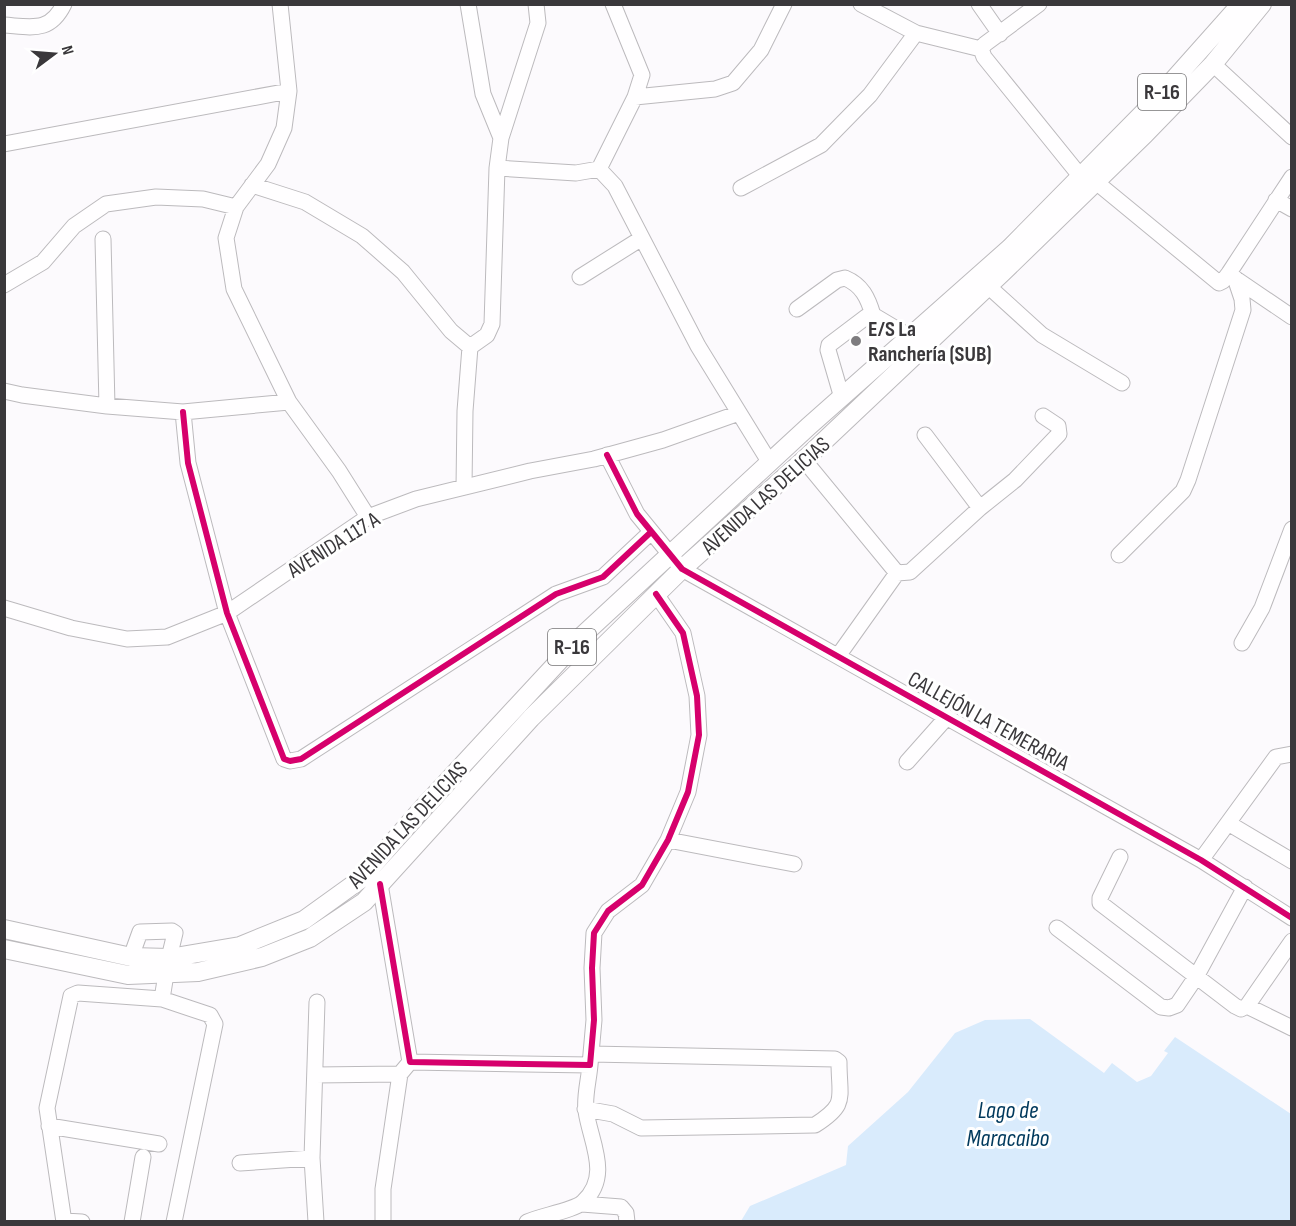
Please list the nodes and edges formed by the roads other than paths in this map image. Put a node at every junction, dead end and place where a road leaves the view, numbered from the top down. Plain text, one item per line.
1 (64, 4) edge
2 (280, 4) edge
3 (468, 4) edge
4 (536, 4) edge
5 (613, 4) edge
6 (784, 4) edge
7 (861, 4) edge
8 (979, 4) edge
9 (1241, 4) edge
10 (1262, 4) edge
11 (1032, 7) edge
12 (4, 25) edge
13 (916, 33) junction
14 (1000, 34) junction
15 (981, 49) junction
16 (1213, 64) junction
17 (289, 91) junction
18 (635, 97) junction
19 (1292, 136) edge
20 (501, 138) junction
21 (4, 144) edge
22 (497, 168) junction
23 (599, 169) junction
24 (1292, 177) edge
25 (1088, 179) junction
26 (252, 186) junction
27 (741, 188) dead end
28 (1276, 200) junction
29 (236, 207) junction
30 (1292, 209) edge
31 (642, 238) junction
32 (104, 239) dead end
33 (1232, 276) junction
34 (580, 278) dead end
35 (4, 285) edge
36 (988, 286) junction
37 (797, 309) dead end
38 (873, 315) junction
39 (1292, 317) edge
40 (910, 337) junction
41 (470, 347) junction
42 (1122, 383) dead end
43 (4, 391) edge
44 (842, 398) junction
45 (289, 402) junction
46 (107, 406) junction
47 (183, 412) junction
48 (739, 413) junction
49 (1042, 416) dead end
50 (926, 435) dead end
51 (607, 455) junction
52 (804, 460) junction
53 (770, 463) junction
54 (464, 487) junction
55 (980, 508) junction
56 (368, 517) junction
57 (1292, 528) edge
58 (651, 532) junction
59 (1119, 555) dead end
60 (676, 562) junction
61 (897, 573) junction
62 (656, 594) junction
63 (4, 608) edge
64 (227, 613) junction
65 (1242, 643) dead end
66 (838, 656) junction
67 (947, 717) junction
68 (1292, 754) edge
69 (907, 762) dead end
70 (1228, 823) junction
71 (668, 840) junction
72 (1120, 857) dead end
73 (1201, 860) junction
74 (1292, 861) edge
75 (794, 864) dead end
76 (380, 884) junction
77 (1245, 887) junction
78 (1292, 918) edge
79 (4, 928) edge
80 (1057, 928) dead end
81 (1292, 941) edge
82 (4, 949) edge
83 (131, 957) junction
84 (167, 966) junction
85 (1196, 977) junction
86 (162, 999) junction
87 (317, 1002) dead end
88 (1247, 1006) junction
89 (1292, 1028) edge
90 (590, 1059) junction
91 (405, 1068) junction
92 (315, 1075) junction
93 (585, 1109) junction
94 (49, 1126) junction
95 (159, 1144) dead end
96 (143, 1157) dead end
97 (312, 1158) junction
98 (240, 1163) dead end
99 (582, 1204) junction
100 (64, 1221) edge
101 (82, 1221) edge
102 (132, 1221) edge
103 (174, 1221) edge
104 (316, 1221) edge
105 (383, 1221) edge
106 (527, 1221) edge
107 (627, 1221) edge

1 - 12 street
2 - 17 street
3 - 20 street
4 - 20 street
5 - 18 street
6 - 18 street
7 - 13 street
8 - 14 street
9 - 25 main road, AVENIDA LAS DELICIAS / R-16
10 - 16 main road, AVENIDA LAS DELICIAS / R-16
11 - 14 street
13 - 15 street
13 - 27 street
14 - 15 street
15 - 25 street
16 - 19 street
16 - 25 main road, AVENIDA LAS DELICIAS / R-16
17 - 21 street
17 - 26 street
18 - 23 street
20 - 22 street
22 - 23 street
22 - 41 street
23 - 31 street
24 - 28 street
25 - 33 street
25 - 36 main road, AVENIDA LAS DELICIAS / R-16
25 - 40 main road, AVENIDA LAS DELICIAS / R-16
26 - 29 street
26 - 41 street
28 - 30 street
28 - 33 street
29 - 35 street
29 - 45 street
31 - 34 street
31 - 48 street
32 - 46 street
33 - 39 street
33 - 59 street
36 - 42 street
36 - 52 main road, AVENIDA LAS DELICIAS / R-16
37 - 38 street
38 - 40 street
38 - 44 street
40 - 44 main road, AVENIDA LAS DELICIAS / R-16
41 - 54 street
43 - 46 street
44 - 53 main road, AVENIDA LAS DELICIAS / R-16
45 - 47 street
45 - 56 street
46 - 47 street
47 - 64 street
48 - 51 street, AVENIDA 117 A
48 - 53 street
49 - 55 street
50 - 55 street
51 - 54 street, AVENIDA 117 A
51 - 58 street
52 - 60 main road, AVENIDA LAS DELICIAS / R-16
52 - 61 street
53 - 60 main road, AVENIDA LAS DELICIAS / R-16
54 - 56 street, AVENIDA 117 A
55 - 61 street
56 - 64 street, AVENIDA 117 A
57 - 65 street
58 - 60 street
58 - 64 street
60 - 62 main road, AVENIDA LAS DELICIAS / R-16
60 - 66 street, CALLEJÓN LA TEMERARIA
60 - 84 main road, AVENIDA LAS DELICIAS / R-16
61 - 66 street
62 - 71 street
62 - 76 main road, AVENIDA LAS DELICIAS / R-16
63 - 64 street, AVENIDA 117 A
66 - 67 street, CALLEJÓN LA TEMERARIA
67 - 69 street
67 - 73 street, CALLEJÓN LA TEMERARIA
68 - 70 street
70 - 73 street
70 - 74 street
71 - 75 street
71 - 90 street
72 - 85 street
73 - 77 street, CALLEJÓN LA TEMERARIA
76 - 84 main road, AVENIDA LAS DELICIAS / R-16
76 - 91 street
77 - 78 street, CALLEJÓN LA TEMERARIA
77 - 85 street
79 - 83 main road, AVENIDA LAS DELICIAS / R-16
80 - 85 street
81 - 88 street
82 - 84 main road, AVENIDA LAS DELICIAS / R-16
83 - 84 main road, AVENIDA LAS DELICIAS / R-16
83 - 84 street
84 - 86 street
85 - 88 street
86 - 94 street
86 - 103 street
87 - 92 street
88 - 89 street
90 - 91 street
90 - 93 street
90 - 93 street
91 - 92 street
91 - 105 street
92 - 97 street
93 - 99 street
94 - 95 street
94 - 100 street
96 - 102 street
97 - 98 street
97 - 104 street
99 - 106 street
99 - 107 street
100 - 101 street

